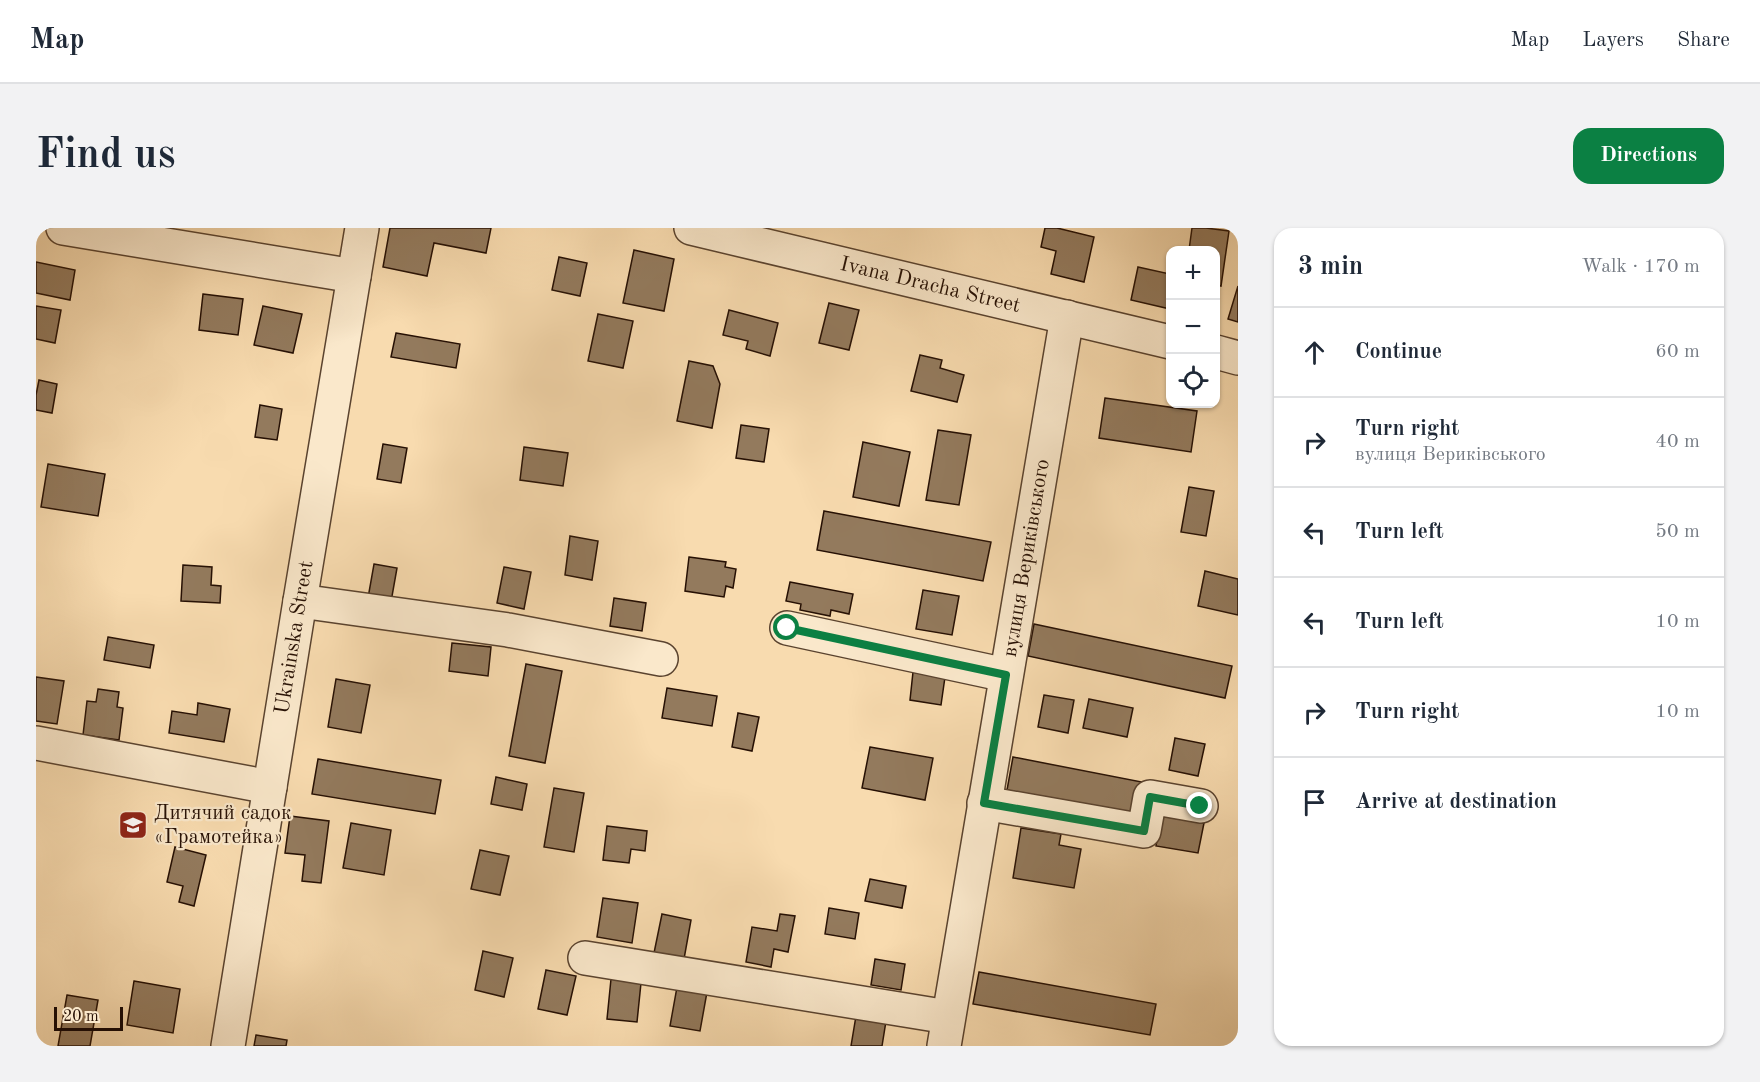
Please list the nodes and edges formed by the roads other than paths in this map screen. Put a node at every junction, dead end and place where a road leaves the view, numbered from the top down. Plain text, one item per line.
1 (63, 228) edge
2 (362, 228) edge
3 (691, 228) edge
4 (354, 276) junction
5 (1068, 317) junction
6 (1166, 341) edge
7 (1220, 353) edge
8 (1238, 358) edge
9 (300, 601) junction
10 (787, 628) dead end
11 (661, 658) dead end
12 (1006, 675) junction
13 (36, 743) edge
14 (270, 787) junction
15 (984, 803) junction
16 (1200, 806) dead end
17 (585, 958) dead end
18 (946, 1031) edge
19 (228, 1046) edge

1 - 4 street
2 - 4 street, Ukrainska Street
3 - 5 street, Ivana Dracha Street
4 - 9 street, Ukrainska Street
5 - 6 street, Ivana Dracha Street
5 - 12 street, вулиця Вериківського
7 - 8 street
9 - 11 street
9 - 14 street, Ukrainska Street
10 - 12 street
12 - 15 street, вулиця Вериківського
13 - 14 street
14 - 19 street, Ukrainska Street
15 - 16 street
15 - 18 street, вулиця Вериківського
17 - 18 street

